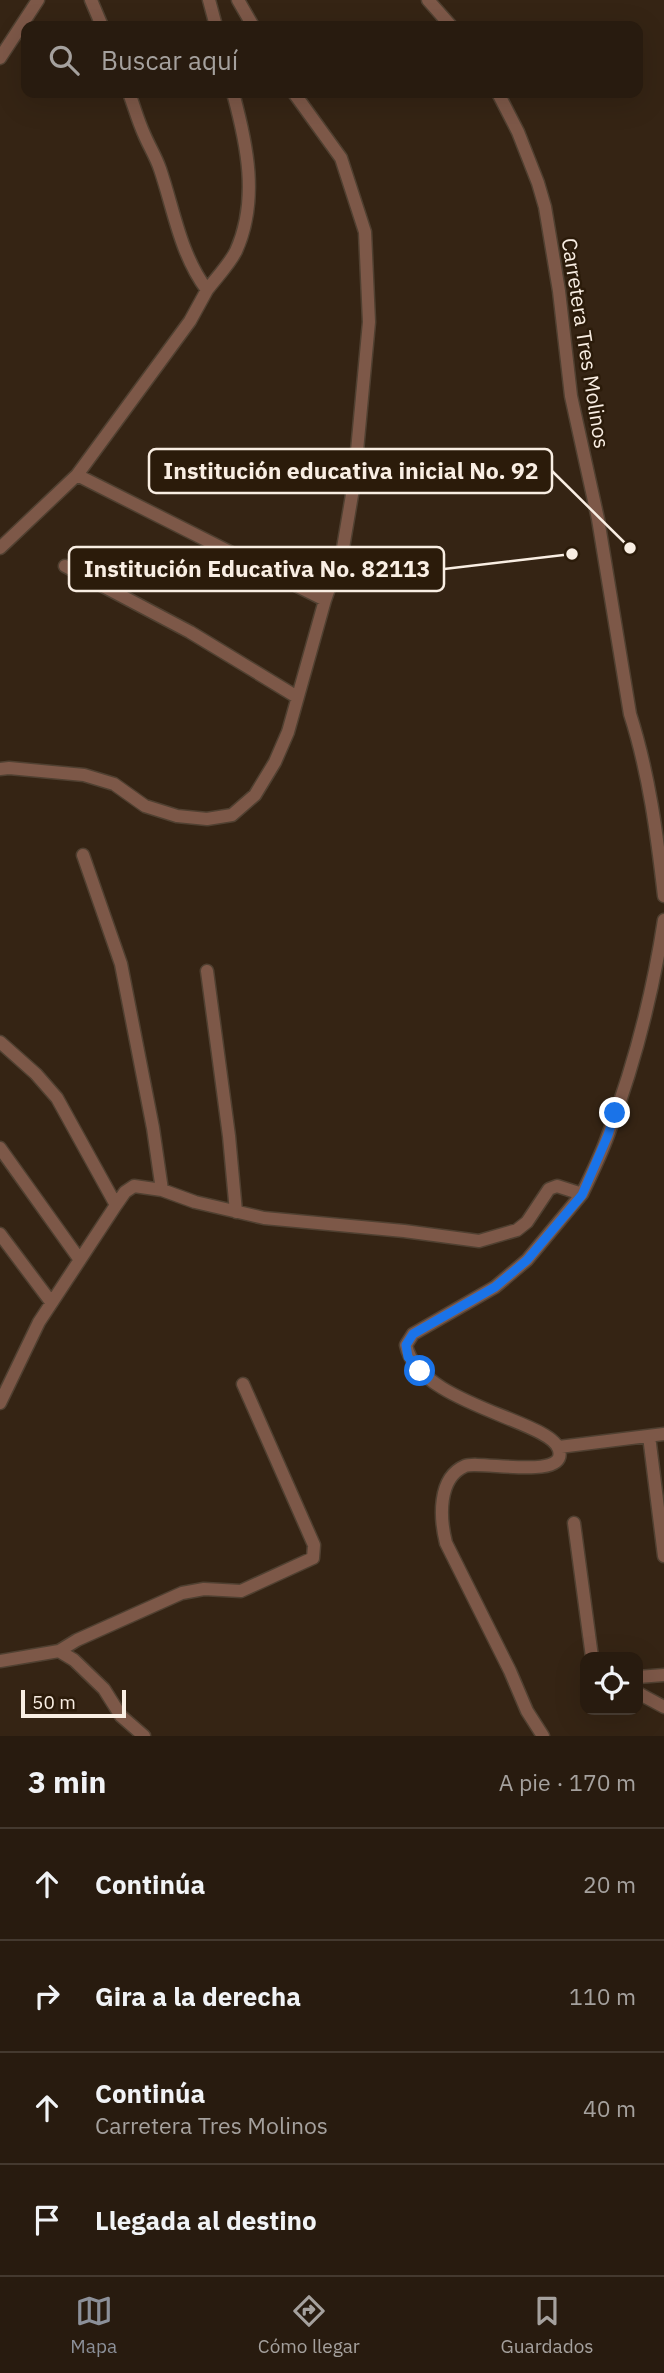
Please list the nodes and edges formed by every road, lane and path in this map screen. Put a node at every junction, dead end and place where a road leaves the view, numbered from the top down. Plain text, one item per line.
1 (38, 0) edge
2 (91, 0) edge
3 (209, 0) edge
4 (238, 0) edge
5 (428, 0) edge
6 (24, 21) edge
7 (100, 21) edge
8 (215, 21) edge
9 (250, 21) edge
10 (447, 21) edge
11 (21, 26) edge
12 (0, 58) edge
13 (131, 98) edge
14 (234, 98) edge
15 (299, 98) edge
16 (501, 98) edge
17 (207, 290) junction
18 (77, 475) junction
19 (0, 548) edge
20 (65, 566) dead end
21 (325, 600) junction
22 (297, 697) junction
23 (0, 769) edge
24 (83, 855) dead end
25 (664, 896) edge
26 (664, 920) edge
27 (207, 971) dead end
28 (0, 1042) edge
29 (0, 1148) edge
30 (162, 1190) junction
31 (582, 1195) junction
32 (116, 1205) junction
33 (236, 1212) junction
34 (0, 1234) edge
35 (80, 1260) junction
36 (51, 1302) junction
37 (243, 1384) dead end
38 (0, 1403) edge
39 (664, 1434) edge
40 (649, 1436) junction
41 (559, 1447) junction
42 (574, 1523) dead end
43 (664, 1556) edge
44 (59, 1651) junction
45 (591, 1652) edge
46 (0, 1661) edge
47 (664, 1675) edge
48 (643, 1677) edge
49 (643, 1696) edge
50 (664, 1707) edge
51 (144, 1736) edge
52 (543, 1736) edge

1 - 6 street
2 - 7 street
3 - 8 street
4 - 9 street
5 - 10 street
11 - 12 street
13 - 17 street
14 - 17 street
15 - 21 street
16 - 25 street, Carretera Tres Molinos
17 - 18 street
18 - 19 street
18 - 21 street
20 - 22 street
21 - 22 street
22 - 23 street
24 - 30 street
26 - 31 street
27 - 33 street
28 - 32 street
29 - 35 street
30 - 32 street
30 - 33 street
31 - 33 street
31 - 41 street
32 - 35 street
34 - 36 street
35 - 36 street
36 - 38 street
37 - 44 street
39 - 40 street
40 - 41 street
40 - 43 street
41 - 52 street
42 - 45 street
44 - 46 street
44 - 51 street
47 - 48 street
49 - 50 street

